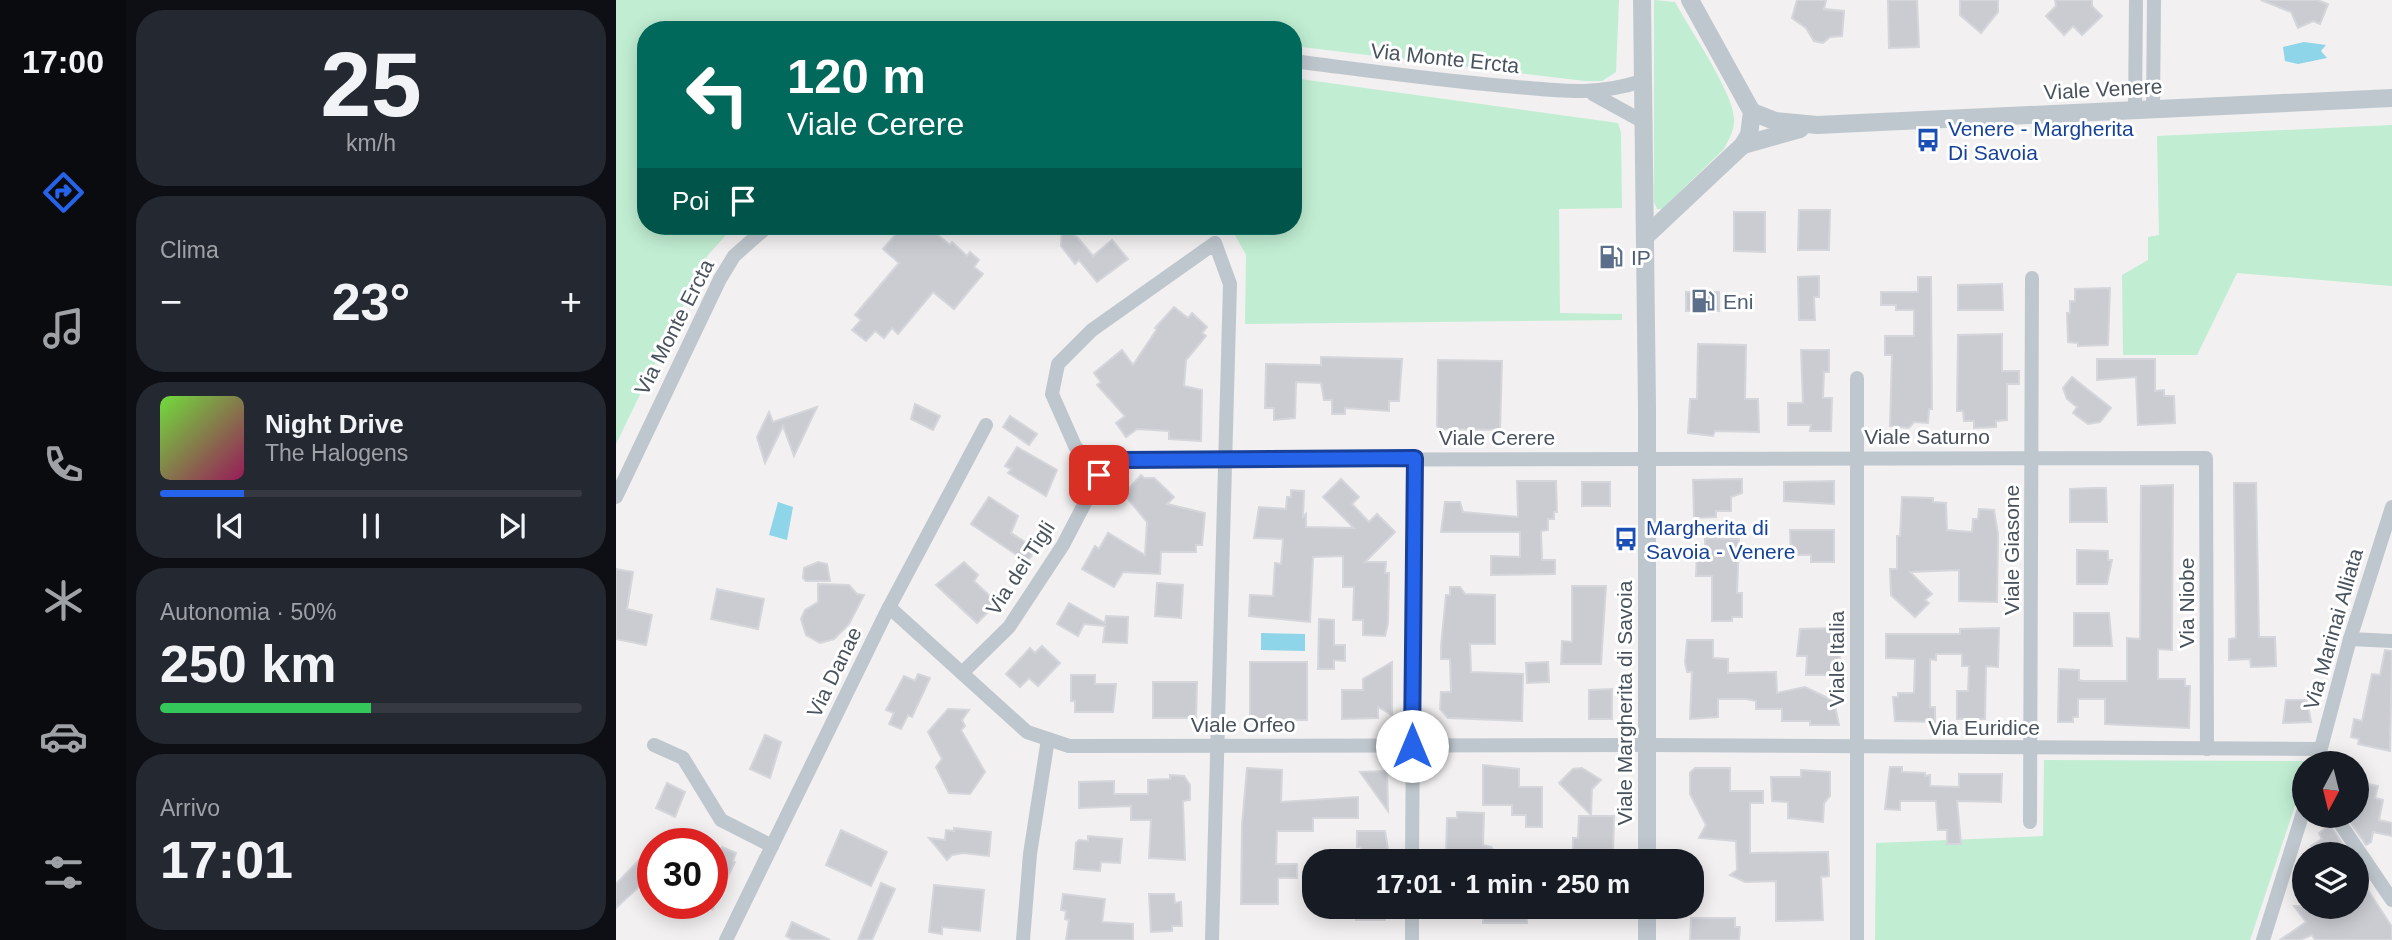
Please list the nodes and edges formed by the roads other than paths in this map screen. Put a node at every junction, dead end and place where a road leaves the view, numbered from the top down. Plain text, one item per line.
1 (1642, 0) edge
2 (1690, 0) edge
3 (2136, 0) edge
4 (2154, 0) edge
5 (1302, 62) edge
6 (1642, 81) junction
7 (1592, 93) junction
8 (2392, 98) edge
9 (2153, 109) junction
10 (2135, 110) junction
11 (1752, 111) junction
12 (1642, 121) junction
13 (1817, 125) junction
14 (1743, 145) junction
15 (1643, 216) junction
16 (1662, 223) junction
17 (758, 235) edge
18 (1645, 237) junction
19 (2032, 278) dead end
20 (1857, 378) dead end
21 (986, 425) dead end
22 (1857, 457) junction
23 (2032, 457) junction
24 (1227, 458) junction
25 (1415, 458) junction
26 (1647, 458) junction
27 (2206, 458) joint
28 (1099, 475) junction
29 (616, 497) edge
30 (2392, 507) edge
31 (889, 607) junction
32 (2350, 639) junction
33 (2392, 641) edge
34 (962, 673) junction
35 (1048, 739) junction
36 (654, 745) dead end
37 (1219, 745) junction
38 (1647, 745) junction
39 (1412, 746) junction
40 (1857, 748) junction
41 (2031, 748) junction
42 (2207, 749) junction
43 (2319, 751) edge
44 (2292, 754) edge
45 (2030, 822) dead end
46 (2298, 828) edge
47 (2343, 828) edge
48 (772, 846) junction
49 (1412, 849) edge
50 (1647, 849) edge
51 (2392, 900) edge
52 (1412, 919) edge
53 (1647, 919) edge
54 (726, 940) edge
55 (1023, 940) edge
56 (1212, 940) edge
57 (1412, 940) edge
58 (1647, 940) edge
59 (1857, 940) edge
60 (2263, 940) edge

1 - 6 street, Viale Margherita di Savoia
2 - 11 street
3 - 10 street
4 - 9 street
5 - 7 street, Via Monte Ercta
6 - 7 street
6 - 12 street, Viale Margherita di Savoia
7 - 12 street
8 - 9 street, Viale Venere
9 - 10 street, Viale Venere
10 - 13 street, Viale Venere
11 - 13 street
11 - 14 street
12 - 15 street, Viale Margherita di Savoia
13 - 14 street
14 - 16 street
15 - 16 street
15 - 18 street, Viale Margherita di Savoia
16 - 18 street
17 - 29 street, Via Monte Ercta
18 - 26 street, Viale Margherita di Savoia
19 - 23 street, Viale Giasone
20 - 22 street, Viale Italia
21 - 31 street, Via Danae
22 - 23 street, Viale Saturno
22 - 26 street, Viale Saturno
22 - 40 street, Viale Italia
23 - 27 street, Viale Saturno
23 - 41 street, Viale Giasone
24 - 25 street, Viale Cerere
24 - 28 street, Viale Cerere
24 - 28 street
24 - 37 street
25 - 26 street, Viale Cerere
25 - 39 street
26 - 38 street, Viale Margherita di Savoia
27 - 42 street, Via Niobe
28 - 34 street, Via dei Tigli
30 - 32 street, Via Marinai Alliata
31 - 34 street, Viale Orfeo
31 - 48 street, Via Danae
32 - 33 street
32 - 43 street, Via Marinai Alliata
34 - 35 street, Viale Orfeo
35 - 37 street, Viale Orfeo
35 - 55 street
36 - 48 street
37 - 39 street, Viale Orfeo
37 - 56 street
38 - 39 street, Viale Orfeo
38 - 40 street, Via Euridice
38 - 50 street, Viale Margherita di Savoia
39 - 49 street
40 - 41 street, Via Euridice
40 - 59 street, Viale Italia
41 - 42 street, Via Euridice
41 - 45 street, Viale Giasone
42 - 44 street, Via Euridice
46 - 60 street
47 - 51 street
48 - 54 street, Via Danae
52 - 57 street
53 - 58 street

